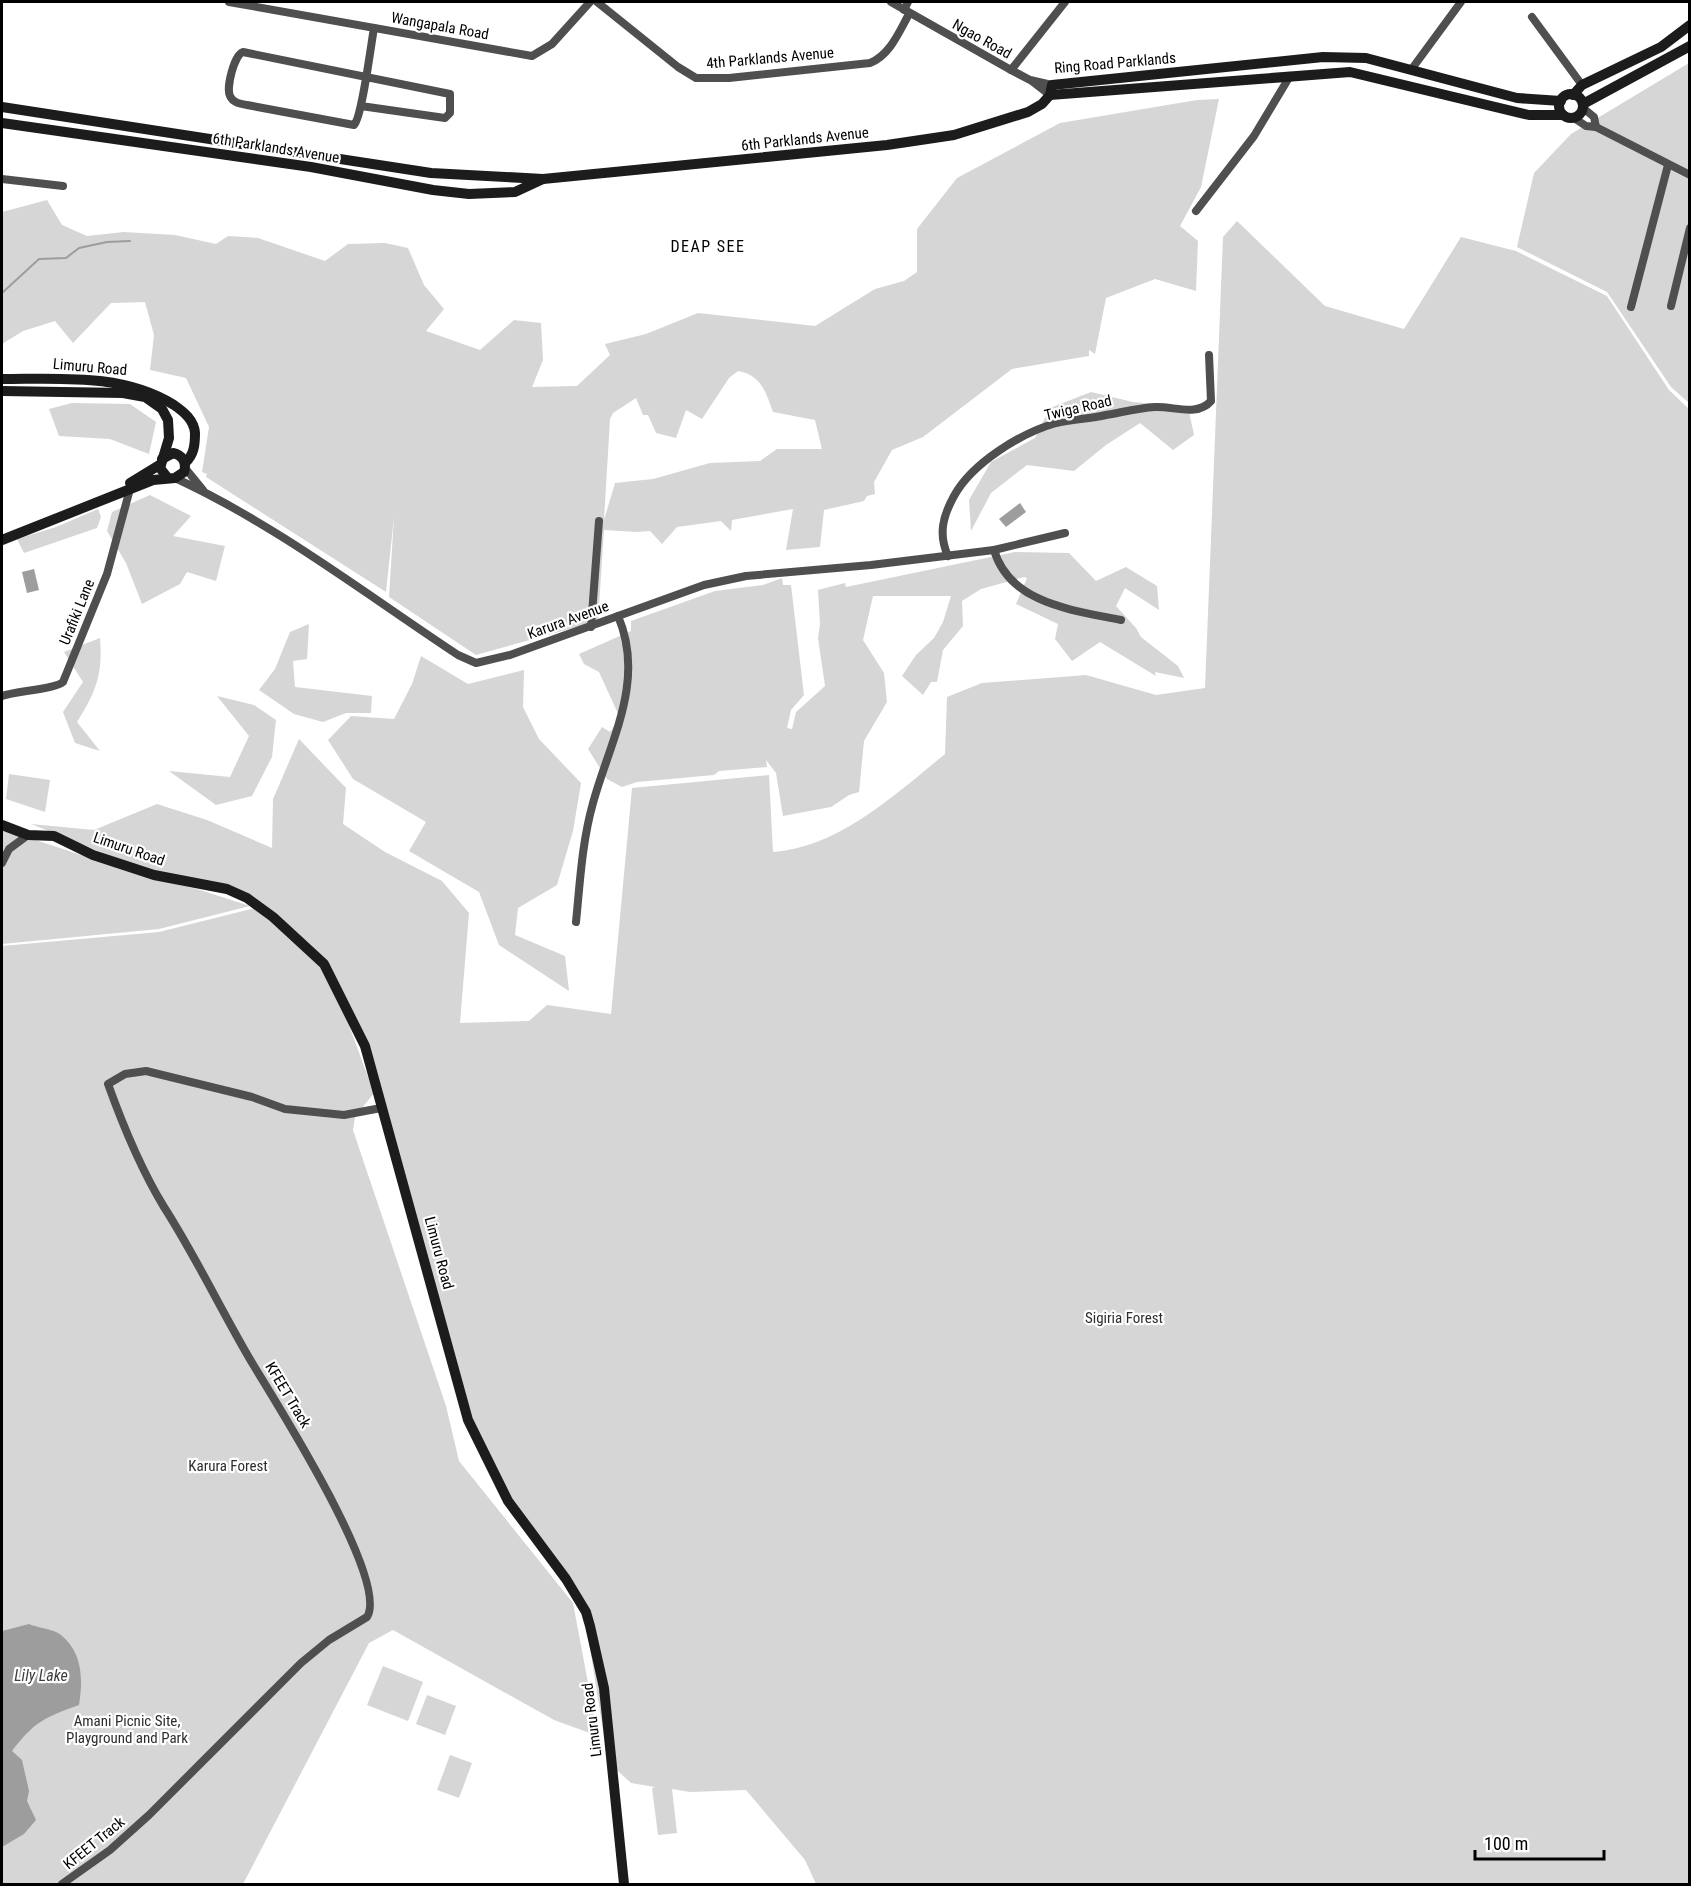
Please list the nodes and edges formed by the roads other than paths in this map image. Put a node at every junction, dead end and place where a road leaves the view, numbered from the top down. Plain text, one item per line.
1 (229, 2) edge
2 (590, 2) edge
3 (597, 2) edge
4 (891, 2) edge
5 (908, 2) edge
6 (1065, 2) edge
7 (1461, 2) edge
8 (907, 12) junction
9 (1532, 17) dead end
10 (1689, 26) edge
11 (374, 28) junction
12 (1689, 46) edge
13 (1011, 70) junction
14 (1411, 70) junction
15 (1425, 74) junction
16 (365, 76) junction
17 (1290, 76) junction
18 (1030, 80) joint
19 (1582, 85) junction
20 (1421, 88) junction
21 (1051, 90) junction
22 (1573, 95) junction
23 (1561, 101) junction
24 (361, 106) junction
25 (1583, 106) junction
26 (2, 107) edge
27 (1569, 116) junction
28 (2, 123) edge
29 (1596, 127) junction
30 (1668, 165) junction
31 (1689, 175) edge
32 (2, 179) edge
33 (543, 179) junction
34 (63, 186) dead end
35 (1196, 211) dead end
36 (1689, 228) edge
37 (1671, 306) dead end
38 (1631, 307) dead end
39 (1209, 356) dead end
40 (2, 379) edge
41 (2, 391) edge
42 (161, 462) junction
43 (185, 465) junction
44 (171, 478) junction
45 (130, 489) junction
46 (205, 492) junction
47 (599, 521) dead end
48 (1065, 533) dead end
49 (2, 535) edge
50 (2, 540) edge
51 (990, 550) junction
52 (948, 556) junction
53 (618, 616) junction
54 (1121, 620) dead end
55 (591, 627) junction
56 (2, 696) edge
57 (2, 825) edge
58 (28, 836) junction
59 (2, 863) edge
60 (576, 922) dead end
61 (381, 1108) junction
62 (608, 1725) junction
63 (62, 1884) edge
64 (619, 1884) edge
65 (624, 1884) edge

1 - 11 street, Wangapala Road
2 - 11 street, Wangapala Road
3 - 8 street, 4th Parklands Avenue
4 - 8 street, Ngao Road
5 - 8 street, 4th Parklands Avenue
6 - 13 street
7 - 14 street
8 - 13 street, Ngao Road
9 - 19 street
10 - 19 street
11 - 16 street
12 - 25 street
13 - 18 street, Ngao Road
14 - 15 street, Ring Road Parklands
14 - 21 street, Ring Road Parklands
15 - 20 street
15 - 23 street, Ring Road Parklands
16 - 24 street
16 - 24 street
16 - 24 street
17 - 20 street, Ring Road Parklands
17 - 21 street, Ring Road Parklands
17 - 35 street
18 - 21 street, Ring Road Parklands
19 - 22 street
20 - 27 street, Ring Road Parklands
21 - 33 street, 6th Parklands Avenue
22 - 23 street
22 - 25 street
23 - 27 street
25 - 27 street
25 - 29 street
26 - 33 street, 6th Parklands Avenue
27 - 29 street
28 - 33 street, 6th Parklands Avenue
29 - 30 street
30 - 31 street
30 - 38 street
32 - 34 street
36 - 37 street
39 - 52 street, Twiga Road
40 - 43 street, Limuru Road
41 - 42 street
42 - 43 street
42 - 44 street
42 - 49 street
43 - 44 street
43 - 46 street, Karura Avenue
44 - 45 street
44 - 46 street, Karura Avenue
45 - 50 street
45 - 56 street, Urafiki Lane
46 - 55 street, Karura Avenue
47 - 55 street
48 - 51 street, Karura Avenue
51 - 52 street, Karura Avenue
51 - 54 street
52 - 53 street, Karura Avenue
53 - 55 street, Karura Avenue
53 - 60 street
57 - 58 street, Limuru Road
58 - 59 street
58 - 61 street, Limuru Road
61 - 62 street, Limuru Road
61 - 63 street, KFEET Track
62 - 64 street
62 - 65 street, Limuru Road

